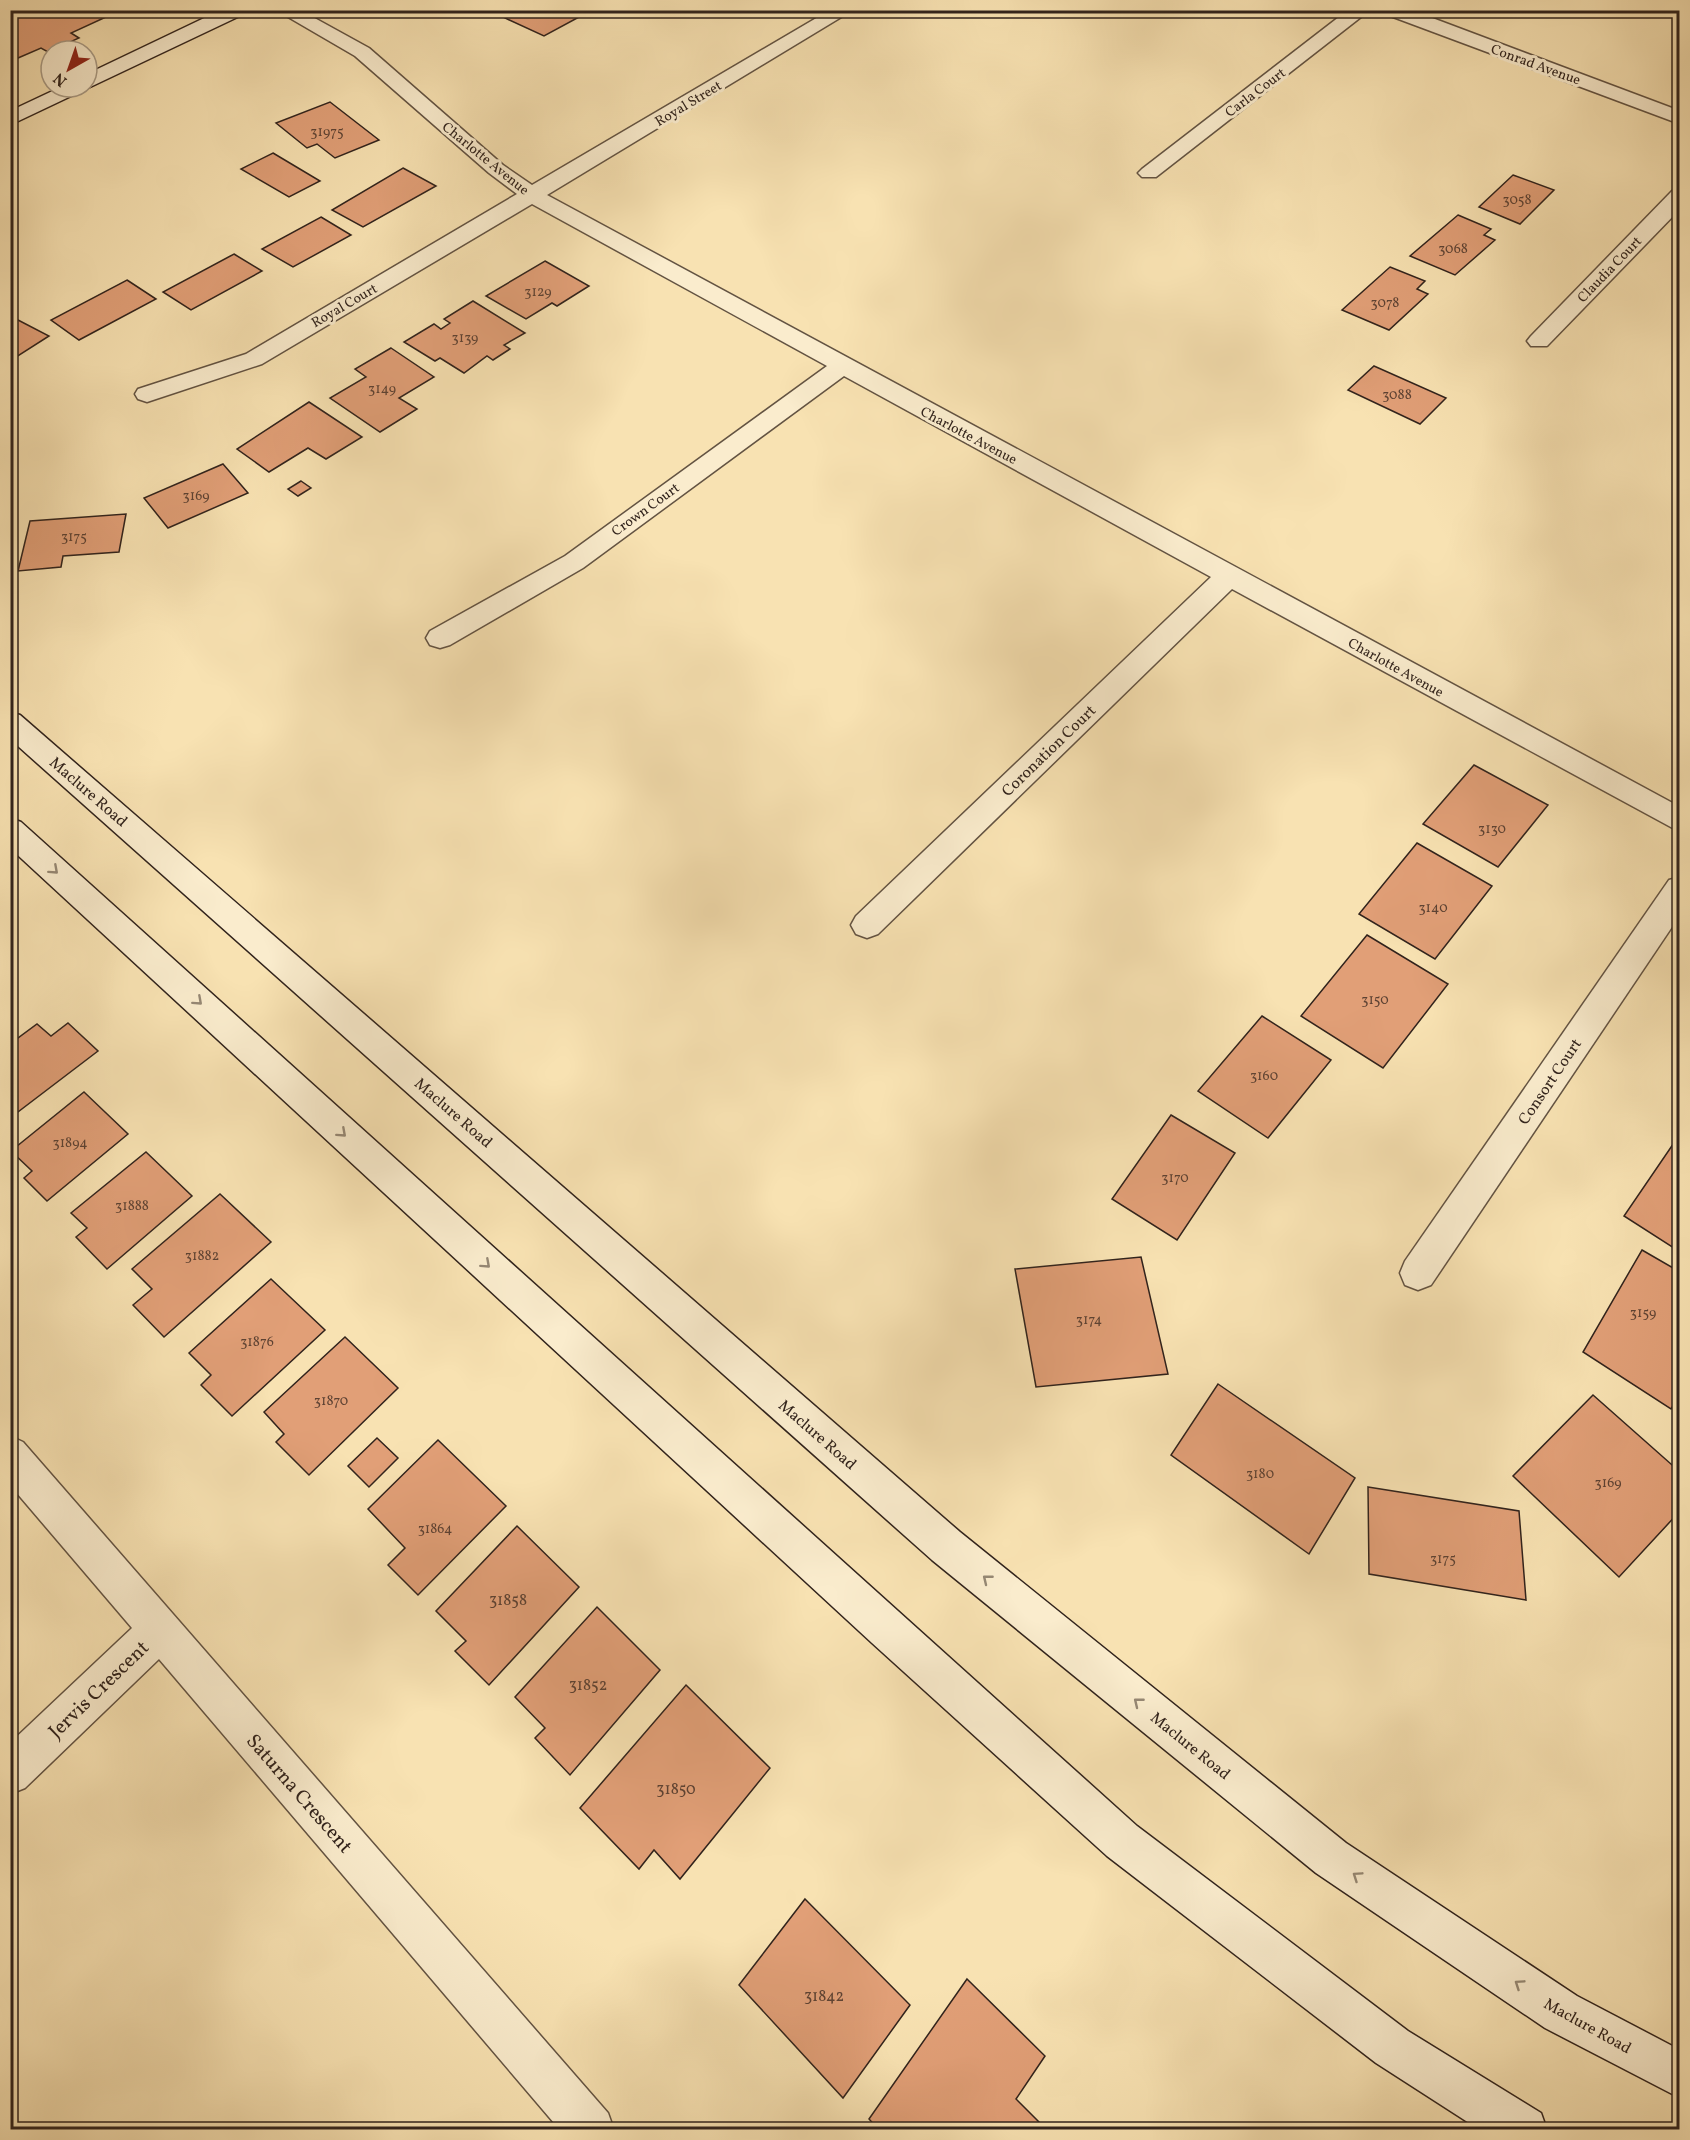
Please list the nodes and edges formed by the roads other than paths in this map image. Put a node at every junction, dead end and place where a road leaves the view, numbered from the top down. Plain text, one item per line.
1 (237, 10) edge
2 (285, 10) edge
3 (844, 10) edge
4 (1361, 10) edge
5 (1392, 10) edge
6 (99, 76) edge
7 (52, 99) edge
8 (1680, 118) edge
9 (10, 119) edge
10 (1149, 173) dead end
11 (532, 195) junction
12 (1680, 196) edge
13 (1539, 341) dead end
14 (842, 366) junction
15 (147, 394) dead end
16 (1229, 576) junction
17 (440, 638) dead end
18 (10, 722) edge
19 (1680, 821) edge
20 (10, 830) edge
21 (1680, 889) edge
22 (867, 925) dead end
23 (1418, 1273) dead end
24 (10, 1455) edge
25 (160, 1629) junction
26 (10, 1773) edge
27 (1680, 2074) edge
28 (591, 2130) edge
29 (1524, 2130) edge

1 - 6 street
2 - 11 street, Charlotte Avenue
3 - 11 street, Royal Street
4 - 10 street, Carla Court
5 - 8 street, Conrad Avenue
7 - 9 street
11 - 14 street, Charlotte Avenue
11 - 15 street, Royal Court
12 - 13 street, Claudia Court
14 - 16 street, Charlotte Avenue
14 - 17 street, Crown Court
16 - 19 street, Charlotte Avenue
16 - 22 street, Coronation Court
27 -> 18 street, Maclure Road
20 -> 29 street
21 - 23 street, Consort Court
24 - 25 street, Saturna Crescent
25 - 26 street, Jervis Crescent
25 - 28 street, Saturna Crescent

